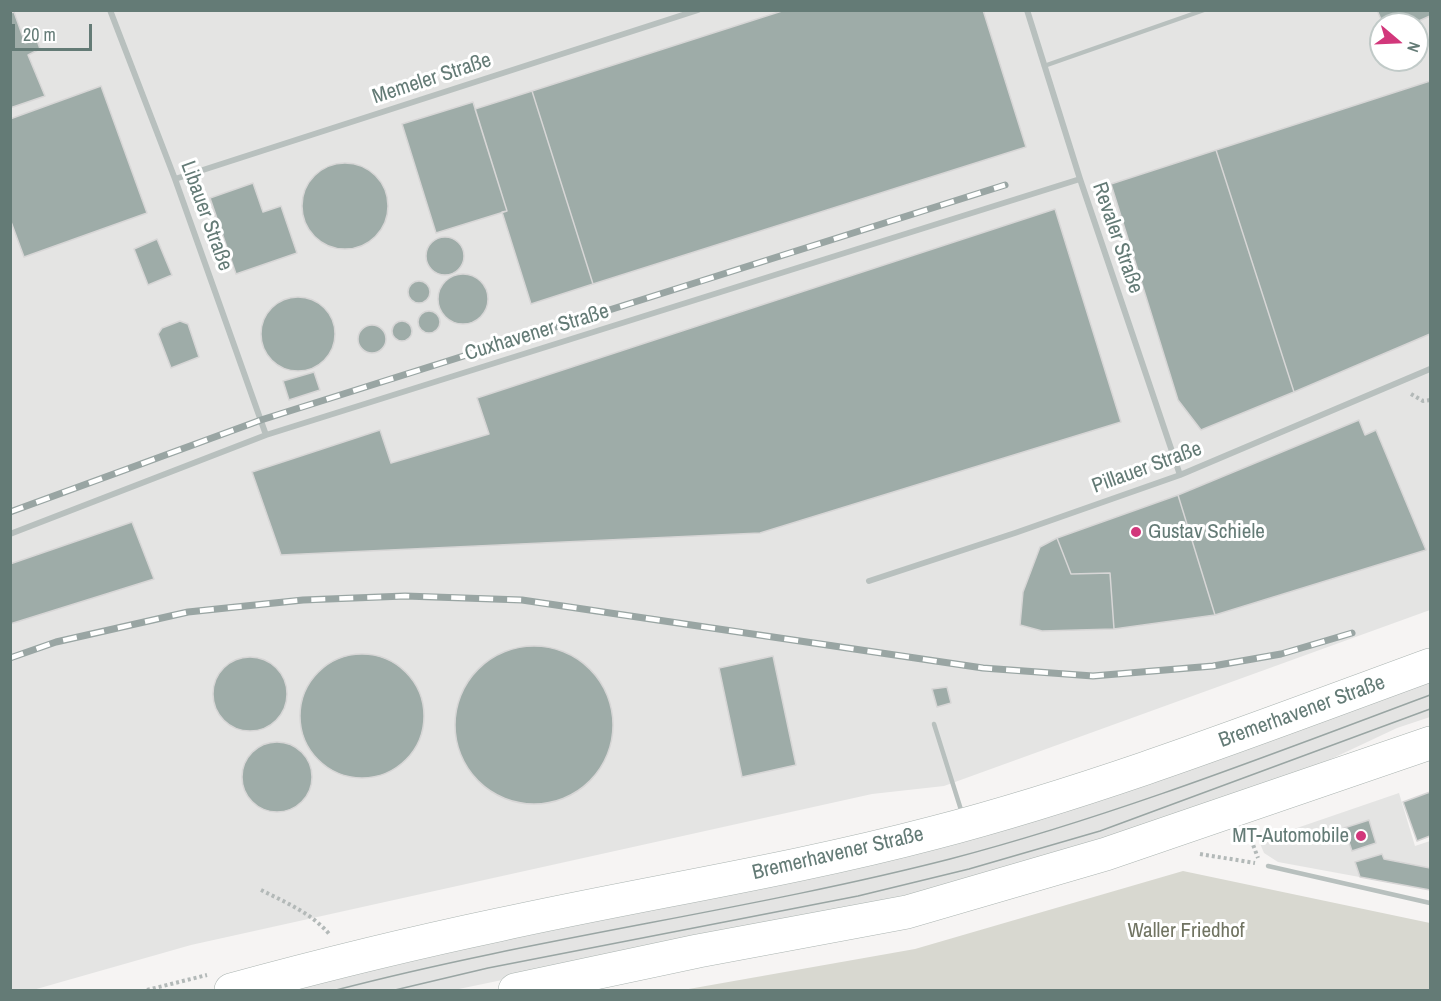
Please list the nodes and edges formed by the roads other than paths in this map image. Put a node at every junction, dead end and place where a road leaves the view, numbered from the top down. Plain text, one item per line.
1 (110, 10) edge
2 (698, 10) edge
3 (1027, 10) edge
4 (1204, 10) edge
5 (1044, 66) junction
6 (176, 179) junction
7 (1080, 179) junction
8 (1431, 369) edge
9 (267, 435) junction
10 (1180, 475) junction
11 (10, 534) edge
12 (868, 581) dead end
13 (1431, 665) edge
14 (934, 724) dead end
15 (1431, 743) edge
16 (966, 825) junction
17 (1268, 866) road end
18 (1431, 903) edge
19 (231, 990) edge
20 (515, 990) edge

1 - 6 street, Libauer Straße
2 - 6 street, Memeler Straße
3 - 5 street, Revaler Straße
4 - 5 lane
5 - 7 street, Revaler Straße
6 - 9 street, Libauer Straße
7 - 9 street, Cuxhavener Straße
7 - 10 street, Revaler Straße
8 - 10 street, Pillauer Straße
9 - 11 street, Cuxhavener Straße
10 - 12 street, Pillauer Straße
13 - 16 main road, Bremerhavener Straße
14 - 16 lane
15 - 20 main road
16 - 19 main road, Bremerhavener Straße
17 - 18 lane

